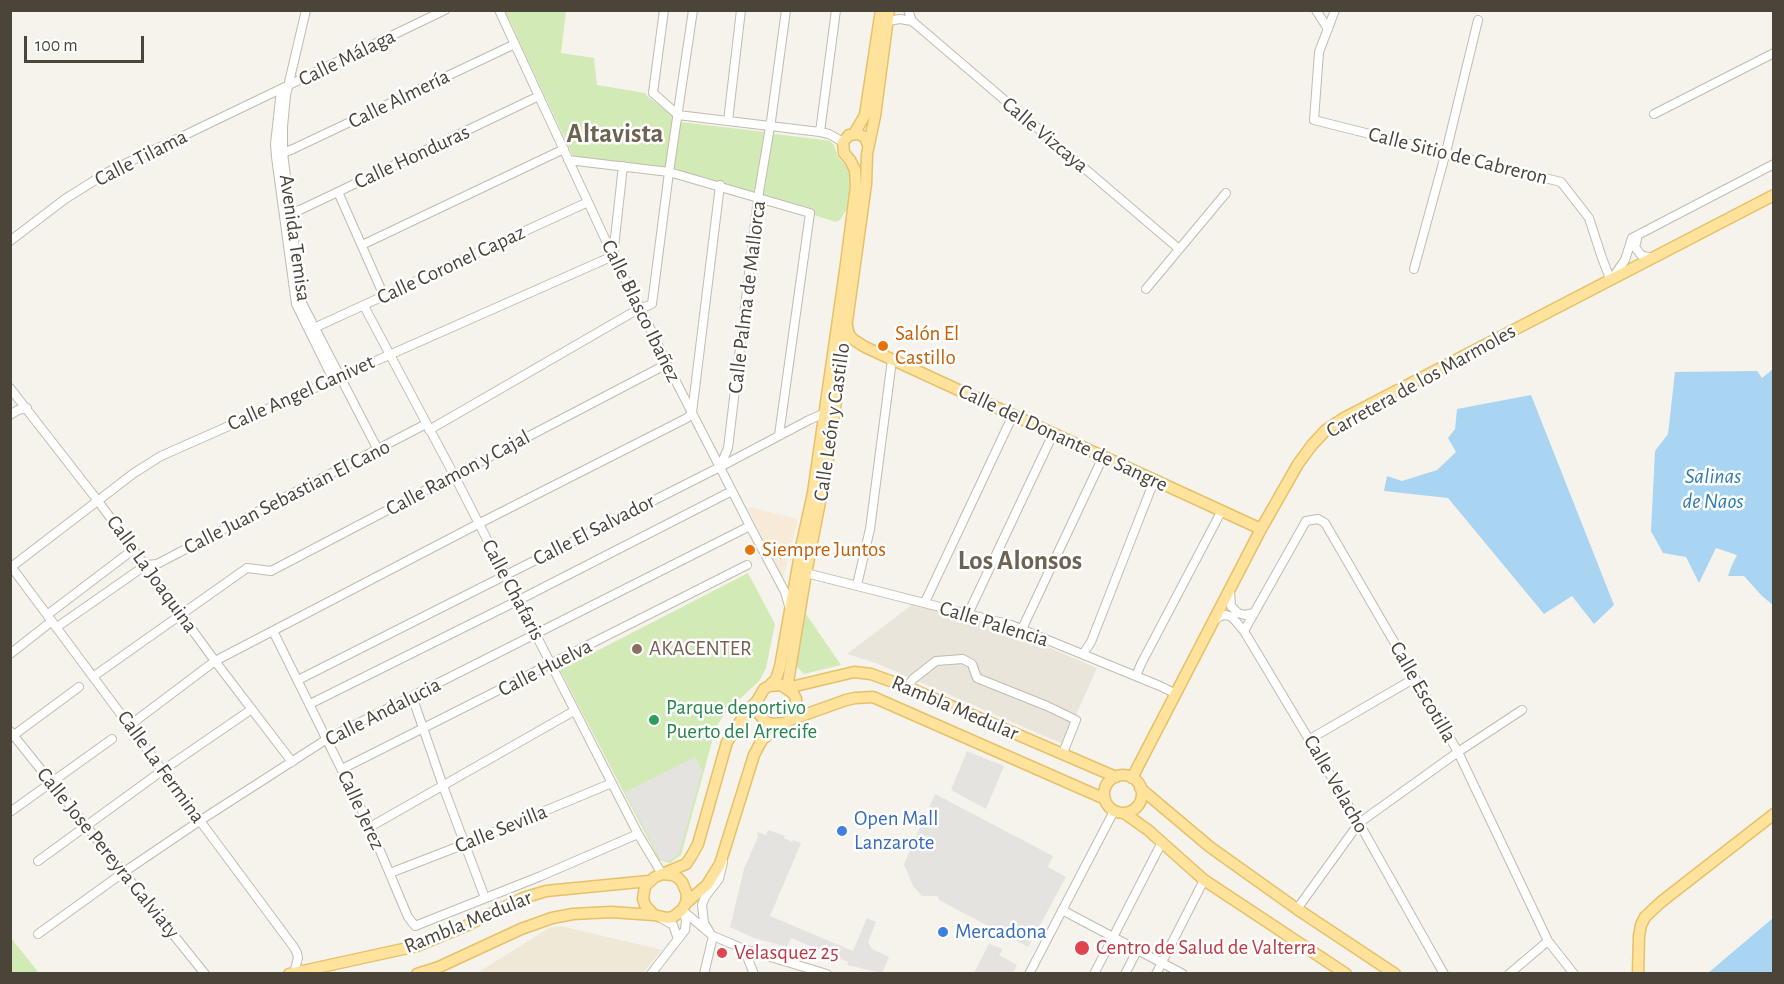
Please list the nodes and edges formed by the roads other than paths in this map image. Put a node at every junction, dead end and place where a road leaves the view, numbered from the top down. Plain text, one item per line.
1 (306, 10) edge
2 (445, 10) edge
3 (664, 10) edge
4 (693, 10) edge
5 (741, 10) edge
6 (786, 10) edge
7 (836, 10) edge
8 (881, 10) edge
9 (1316, 10) edge
10 (1335, 10) edge
11 (501, 11) edge
12 (904, 13) edge
13 (889, 16) edge
14 (1478, 20) dead end
15 (1328, 29) junction
16 (515, 44) junction
17 (1773, 53) edge
18 (284, 88) junction
19 (539, 96) junction
20 (1654, 114) dead end
21 (678, 115) junction
22 (728, 121) junction
23 (771, 126) junction
24 (820, 132) junction
25 (854, 134) junction
26 (843, 142) junction
27 (564, 149) junction
28 (868, 150) junction
29 (1446, 152) junction
30 (283, 153) junction
31 (568, 160) junction
32 (850, 160) junction
33 (1773, 164) edge
34 (623, 166) junction
35 (669, 172) junction
36 (720, 186) junction
37 (338, 192) junction
38 (1226, 193) dead end
39 (1773, 195) edge
40 (759, 198) junction
41 (588, 202) junction
42 (287, 215) junction
43 (1643, 233) junction
44 (10, 241) edge
45 (362, 245) junction
46 (1179, 249) junction
47 (613, 256) junction
48 (1652, 258) junction
49 (1414, 269) dead end
50 (1607, 282) junction
51 (1146, 289) dead end
52 (384, 296) junction
53 (364, 306) junction
54 (641, 309) junction
55 (846, 325) junction
56 (314, 327) junction
57 (865, 347) junction
58 (389, 354) junction
59 (842, 354) junction
60 (892, 360) junction
61 (667, 364) junction
62 (337, 378) junction
63 (10, 388) edge
64 (27, 408) junction
65 (692, 413) junction
66 (825, 413) junction
67 (1013, 415) junction
68 (10, 416) edge
69 (428, 427) junction
70 (1053, 434) junction
71 (779, 435) junction
72 (378, 450) junction
73 (1102, 457) junction
74 (720, 466) junction
75 (454, 476) junction
76 (1154, 481) junction
77 (732, 491) junction
78 (98, 501) junction
79 (1221, 512) junction
80 (478, 524) junction
81 (750, 526) junction
82 (1261, 529) junction
83 (134, 549) junction
84 (146, 565) junction
85 (747, 565) dead end
86 (11, 567) edge
87 (806, 573) junction
88 (505, 574) junction
89 (857, 585) junction
90 (519, 600) junction
91 (925, 602) junction
92 (1226, 607) junction
93 (790, 608) junction
94 (1254, 613) junction
95 (968, 614) junction
96 (182, 615) junction
97 (52, 621) junction
98 (1214, 621) junction
99 (1022, 629) junction
100 (273, 631) junction
101 (1244, 631) junction
102 (535, 634) junction
103 (10, 654) edge
104 (1083, 654) junction
105 (215, 661) junction
106 (551, 665) junction
107 (791, 671) junction
108 (94, 676) junction
109 (1136, 676) junction
110 (1415, 678) junction
111 (298, 680) junction
112 (813, 683) junction
113 (770, 686) junction
114 (80, 687) dead end
115 (907, 687) junction
116 (787, 688) junction
117 (1176, 694) junction
118 (412, 696) junction
119 (757, 701) junction
120 (310, 704) junction
121 (252, 709) junction
122 (1522, 710) dead end
123 (574, 711) junction
124 (790, 720) junction
125 (130, 725) junction
126 (779, 725) junction
127 (424, 728) junction
128 (12, 733) edge
129 (112, 739) dead end
130 (327, 740) junction
131 (1310, 740) junction
132 (1458, 752) junction
133 (1063, 753) junction
134 (292, 762) junction
135 (342, 769) junction
136 (163, 771) junction
137 (1116, 777) junction
138 (1132, 778) junction
139 (51, 783) junction
140 (612, 783) junction
141 (443, 786) junction
142 (1140, 788) junction
143 (1105, 799) junction
144 (1119, 812) junction
145 (10, 813) edge
146 (1773, 814) edge
147 (201, 820) junction
148 (1359, 824) junction
149 (85, 826) junction
150 (370, 827) junction
151 (638, 834) junction
152 (465, 844) junction
153 (1161, 844) junction
154 (724, 851) junction
155 (38, 861) dead end
156 (124, 872) junction
157 (390, 873) junction
158 (662, 874) junction
159 (1204, 880) junction
160 (649, 881) junction
161 (485, 898) junction
162 (684, 906) junction
163 (1297, 909) junction
164 (1062, 910) junction
165 (657, 916) junction
166 (38, 934) dead end
167 (713, 936) junction
168 (1113, 936) junction
169 (678, 939) junction
170 (1548, 941) junction
171 (744, 949) junction
172 (1138, 950) junction
173 (1162, 962) junction
174 (291, 973) edge
175 (205, 974) edge
176 (417, 974) edge
177 (651, 974) edge
178 (704, 974) edge
179 (754, 974) edge
180 (827, 974) edge
181 (1029, 974) edge
182 (1095, 974) edge
183 (1125, 974) edge
184 (1156, 974) edge
185 (1183, 974) edge
186 (1346, 974) edge
187 (1395, 974) edge
188 (1444, 974) edge
189 (1509, 974) edge
190 (1574, 974) edge
191 (1638, 974) edge

1 - 18 street, Avenida Temisa
2 - 18 street, Calle Málaga
3 - 21 street
4 - 21 street
5 - 22 street
6 - 23 street, Calle Palma de Mallorca
7 - 24 street
8 - 25 main road
9 - 15 street
10 - 15 street
11 - 16 street, Calle Blasco Ibañez
12 - 13 street
12 - 46 street, Calle Vizcaya
13 - 28 main road, Calle León y Castillo
14 - 29 street
15 - 29 street, Calle Sitio de Cabreron
16 - 19 street, Calle Blasco Ibañez
16 - 30 street, Calle Almería
17 - 20 street
18 - 30 street, Avenida Temisa
18 - 42 street, Avenida Temisa
18 - 44 street, Calle Tilama
19 - 27 street, Calle Blasco Ibañez
19 - 37 street, Calle Honduras
21 - 22 street
21 - 35 street
22 - 23 street
23 - 24 street
23 - 40 street, Calle Palma de Mallorca
24 - 26 street
25 - 26 main road
25 - 28 main road
26 - 32 main road
27 - 31 street, Calle Blasco Ibañez
27 - 45 street
28 - 32 main road
28 - 55 main road, Calle León y Castillo
29 - 49 street
29 - 50 street, Calle Sitio de Cabreron
30 - 42 street, Avenida Temisa
31 - 34 street
31 - 41 street, Calle Blasco Ibañez
32 - 66 main road, Calle León y Castillo
33 - 43 street
34 - 35 street
34 - 47 street
35 - 36 street
35 - 54 street
36 - 40 street
36 - 65 street
37 - 42 street, Calle Honduras
37 - 45 street
38 - 46 street
39 - 48 main road, Carretera de los Marmoles
40 - 71 street
40 - 74 street, Calle Palma de Mallorca
41 - 47 street, Calle Blasco Ibañez
41 - 52 street, Calle Coronel Capaz
42 - 56 street, Avenida Temisa
42 - 62 street, Avenida Temisa
43 - 48 street
43 - 50 street
45 - 52 street
46 - 51 street
47 - 54 street, Calle Blasco Ibañez
47 - 58 street, Calle Angel Ganivet
48 - 50 main road, Carretera de los Marmoles
50 - 82 main road, Carretera de los Marmoles
52 - 53 street, Calle Coronel Capaz
53 - 56 street, Calle Coronel Capaz
53 - 58 street, Calle Chafaris
54 - 61 street, Calle Blasco Ibañez
54 - 69 street, Calle Juan Sebastian El Cano
55 - 57 main road, Calle del Donante de Sangre
55 - 59 main road, Calle León y Castillo
56 - 62 street, Avenida Temisa
57 - 59 main road
57 - 60 main road, Calle del Donante de Sangre
58 - 62 street, Calle Angel Ganivet
58 - 69 street, Calle Chafaris
59 - 87 main road, Calle León y Castillo
60 - 67 main road, Calle del Donante de Sangre
60 - 89 street
61 - 65 street, Calle Blasco Ibañez
61 - 75 street, Calle Ramon y Cajal
62 - 72 street, Avenida Temisa
62 - 78 street, Calle Angel Ganivet
63 - 64 street, Calle La Joaquina
64 - 68 street
64 - 78 street, Calle La Joaquina
65 - 74 street, Calle Blasco Ibañez
65 - 80 street
66 - 71 street, Calle El Salvador
66 - 93 main road, Calle León y Castillo
67 - 70 main road, Calle del Donante de Sangre
67 - 91 street
69 - 72 street, Calle Juan Sebastian El Cano
69 - 75 street, Calle Chafaris
70 - 73 main road, Calle del Donante de Sangre
70 - 95 street
71 - 74 street, Calle El Salvador
72 - 84 street, Calle Juan Sebastian El Cano
73 - 76 main road, Calle del Donante de Sangre
73 - 99 street
74 - 77 street, Calle Blasco Ibañez
74 - 88 street, Calle El Salvador
75 - 80 street, Calle Chafaris
75 - 96 street, Calle Ramon y Cajal
76 - 79 main road, Calle del Donante de Sangre
76 - 104 street
77 - 81 street, Calle Blasco Ibañez
77 - 90 street
78 - 83 street, Calle La Joaquina
78 - 86 street, Calle Angel Ganivet
79 - 82 main road, Calle del Donante de Sangre
79 - 109 street
80 - 88 street, Calle Chafaris
80 - 100 street
81 - 93 street, Calle Blasco Ibañez
81 - 102 street, Calle Andalucia
82 - 92 main road, Carretera de los Marmoles
83 - 84 street, Calle La Joaquina
83 - 97 street
84 - 96 street, Calle La Joaquina
84 - 97 street, Calle Juan Sebastian El Cano
85 - 106 street, Calle Huelva
86 - 97 street, Calle La Fermina
87 - 89 street, Calle Palencia
87 - 107 main road, Calle León y Castillo
88 - 90 street, Calle Chafaris
88 - 111 street, Calle El Salvador
89 - 91 street, Calle Palencia
90 - 102 street, Calle Chafaris
90 - 120 street
91 - 95 street, Calle Palencia
92 - 94 street
92 - 98 main road, Carretera de los Marmoles
93 - 113 main road, Calle León y Castillo
94 - 101 street, Calle Escotilla
94 - 110 street, Calle Escotilla
95 - 99 street, Calle Palencia
96 - 105 street, Calle La Joaquina
96 - 108 street
97 - 103 street
97 - 108 street, Calle La Fermina
98 - 101 street, Calle Velacho
98 - 117 main road, Carretera de los Marmoles
99 - 104 street, Calle Palencia
100 - 105 street
100 - 111 street, Calle Jerez
101 - 131 street, Calle Velacho
102 - 106 street, Calle Chafaris
102 - 118 street, Calle Andalucia
104 - 109 street, Calle Palencia
105 - 121 street, Calle La Joaquina
105 - 125 street
106 - 123 street, Calle Chafaris
106 - 127 street, Calle Huelva
107 - 112 main road
107 - 116 main road, Calle León y Castillo
108 - 125 street, Calle La Fermina
109 - 117 street, Calle Palencia
110 - 131 street
110 - 132 street, Calle Escotilla
111 - 120 street, Calle Jerez
112 - 115 main road, Rambla Medular
112 - 116 main road, Rambla Medular
113 - 116 main road
113 - 119 main road
114 - 128 street
115 - 133 main road, Rambla Medular
115 - 133 street
116 - 124 main road
117 - 138 main road, Carretera de los Marmoles
118 - 127 street
118 - 130 street, Calle Andalucia
119 - 126 main road
119 - 158 main road
120 - 130 street, Calle Jerez
121 - 134 street, Calle La Joaquina
121 - 136 street
122 - 132 street
123 - 140 street, Calle Chafaris
123 - 141 street
124 - 126 main road
124 - 143 main road, Rambla Medular
125 - 136 street, Calle La Fermina
126 - 154 main road
127 - 135 street, Calle Huelva
127 - 141 street
128 - 139 street, Calle Jose Pereyra Galviaty
129 - 139 street
130 - 134 street, Calle Andalucia
130 - 135 street, Calle Jerez
131 - 148 street, Calle Velacho
132 - 148 street
132 - 170 street, Calle Escotilla
133 - 137 main road, Rambla Medular
134 - 147 street, Calle Andalucia
135 - 150 street, Calle Jerez
136 - 147 street, Calle La Fermina
136 - 149 street
137 - 138 main road
137 - 143 main road
138 - 142 main road
139 - 145 street
139 - 149 street, Calle Jose Pereyra Galviaty
140 - 151 street, Calle Chafaris
140 - 152 street, Calle Sevilla
141 - 150 street
141 - 152 street
142 - 144 main road
142 - 163 main road
143 - 144 main road
144 - 153 main road
144 - 164 street
146 - 191 main road
147 - 156 street, Calle Andalucia
147 - 174 street, Calle La Fermina
148 - 163 street
148 - 188 street, Calle Velacho
149 - 155 street
149 - 156 street, Calle Jose Pereyra Galviaty
150 - 157 street, Calle Jerez
151 - 158 street, Calle Chafaris
151 - 161 street
152 - 157 street, Calle Sevilla
152 - 161 street
153 - 159 main road
153 - 168 street
154 - 162 main road
154 - 167 street
156 - 166 street, Calle Andalucia
156 - 175 street, Calle Jose Pereyra Galviaty
157 - 161 street, Calle Jerez
158 - 160 main road
158 - 162 main road
159 - 173 street
159 - 186 main road
160 - 165 main road
160 - 174 main road, Rambla Medular
162 - 165 main road
162 - 167 street
162 - 169 street
163 - 187 main road
164 - 168 street
164 - 181 street
165 - 169 street
165 - 176 main road, Rambla Medular
167 - 171 street
167 - 178 street
168 - 172 street
168 - 182 street
169 - 177 street
170 - 189 street
170 - 190 street, Calle Escotilla
171 - 179 street
171 - 180 street
172 - 173 street
172 - 183 street
173 - 184 street
173 - 185 street

